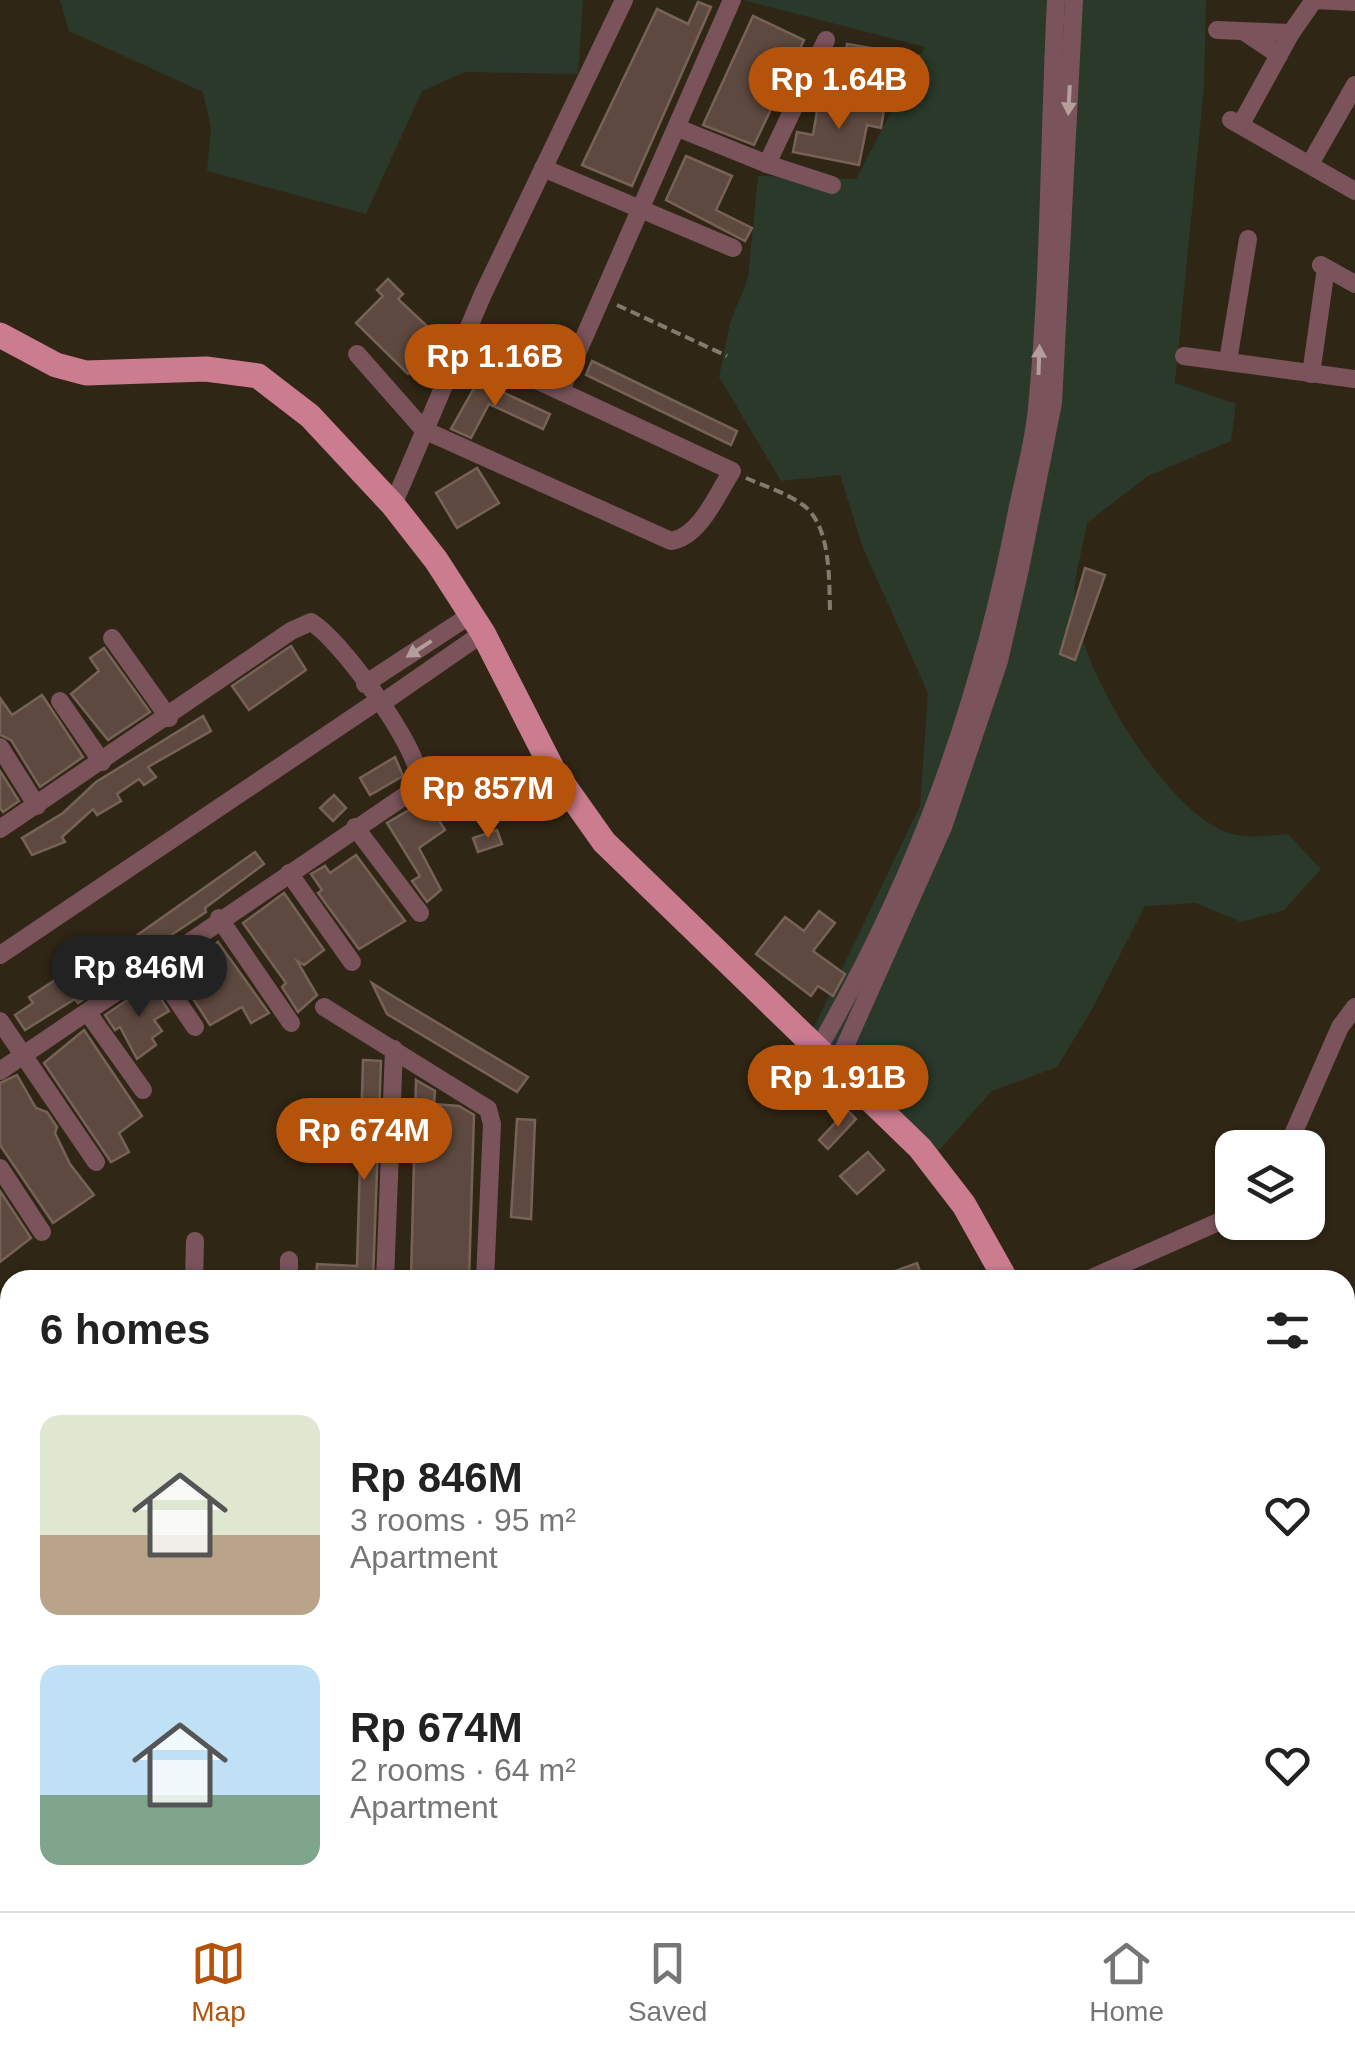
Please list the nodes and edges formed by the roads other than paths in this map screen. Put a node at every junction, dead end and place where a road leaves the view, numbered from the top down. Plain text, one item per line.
1 (624, 0) edge
2 (732, 0) edge
3 (1056, 0) edge
4 (1074, 0) edge
5 (1314, 0) edge
6 (1342, 1) edge
7 (1355, 2) edge
8 (1217, 30) dead end
9 (1246, 33) junction
10 (1291, 33) junction
11 (826, 40) dead end
12 (1279, 56) junction
13 (811, 72) junction
14 (1355, 85) edge
15 (896, 94) dead end
16 (678, 128) junction
17 (768, 164) junction
18 (1310, 164) junction
19 (543, 168) junction
20 (832, 186) dead end
21 (1355, 190) edge
22 (640, 210) junction
23 (1248, 239) dead end
24 (733, 248) dead end
25 (1355, 284) edge
26 (0, 335) edge
27 (463, 346) junction
28 (358, 354) dead end
29 (1184, 356) dead end
30 (1228, 361) junction
31 (1311, 374) junction
32 (1355, 379) edge
33 (561, 390) junction
34 (424, 430) junction
35 (393, 505) junction
36 (478, 624) junction
37 (112, 638) dead end
38 (365, 684) junction
39 (60, 701) dead end
40 (380, 702) junction
41 (169, 718) junction
42 (0, 746) edge
43 (102, 762) junction
44 (37, 806) junction
45 (355, 828) junction
46 (0, 829) edge
47 (288, 873) junction
48 (420, 913) dead end
49 (219, 918) junction
50 (0, 955) edge
51 (352, 962) dead end
52 (154, 965) junction
53 (324, 1007) dead end
54 (1355, 1007) edge
55 (88, 1013) junction
56 (0, 1021) edge
57 (291, 1023) dead end
58 (195, 1027) dead end
59 (394, 1049) junction
60 (24, 1056) junction
61 (828, 1056) junction
62 (0, 1072) edge
63 (144, 1090) dead end
64 (1294, 1130) edge
65 (96, 1162) dead end
66 (0, 1168) edge
67 (1215, 1224) edge
68 (42, 1232) dead end
69 (195, 1241) dead end
70 (289, 1260) dead end
71 (194, 1270) edge
72 (289, 1270) edge
73 (385, 1270) edge
74 (485, 1270) edge
75 (1000, 1270) edge
76 (1110, 1270) edge

1 - 19 street
2 - 16 street
61 -> 3 street
4 -> 61 street
5 - 6 street
5 - 10 street
6 - 7 street
8 - 9 street
9 - 10 street
9 - 12 street
10 - 12 street
11 - 13 street
12 - 18 street
13 - 15 street
13 - 17 street
14 - 18 street
16 - 17 street
16 - 22 street
17 - 20 street
18 - 21 street
19 - 22 street
19 - 27 street
22 - 24 street
22 - 33 street
23 - 30 street
25 - 31 street
26 - 35 main road
27 - 33 street
27 - 34 street
28 - 34 street
29 - 30 street
30 - 31 street
31 - 32 street
33 - 34 street
34 - 35 street
35 - 36 main road
36 -> 38 street
36 - 40 street
36 - 61 main road
37 - 41 street
38 - 40 street
38 - 41 street
39 - 43 street
40 - 45 street
40 - 50 street
41 - 43 street
42 - 44 street
43 - 44 street
44 - 46 street
45 - 47 street
45 - 48 street
47 - 49 street
47 - 51 street
49 - 52 street
49 - 57 street
52 - 55 street
52 - 58 street
53 - 59 street
54 - 64 street
55 - 60 street
55 - 63 street
56 - 60 street
59 - 73 street
59 - 74 street
60 - 62 street
60 - 65 street
61 - 75 main road
66 - 68 street
67 - 76 street
69 - 71 street
70 - 72 street

